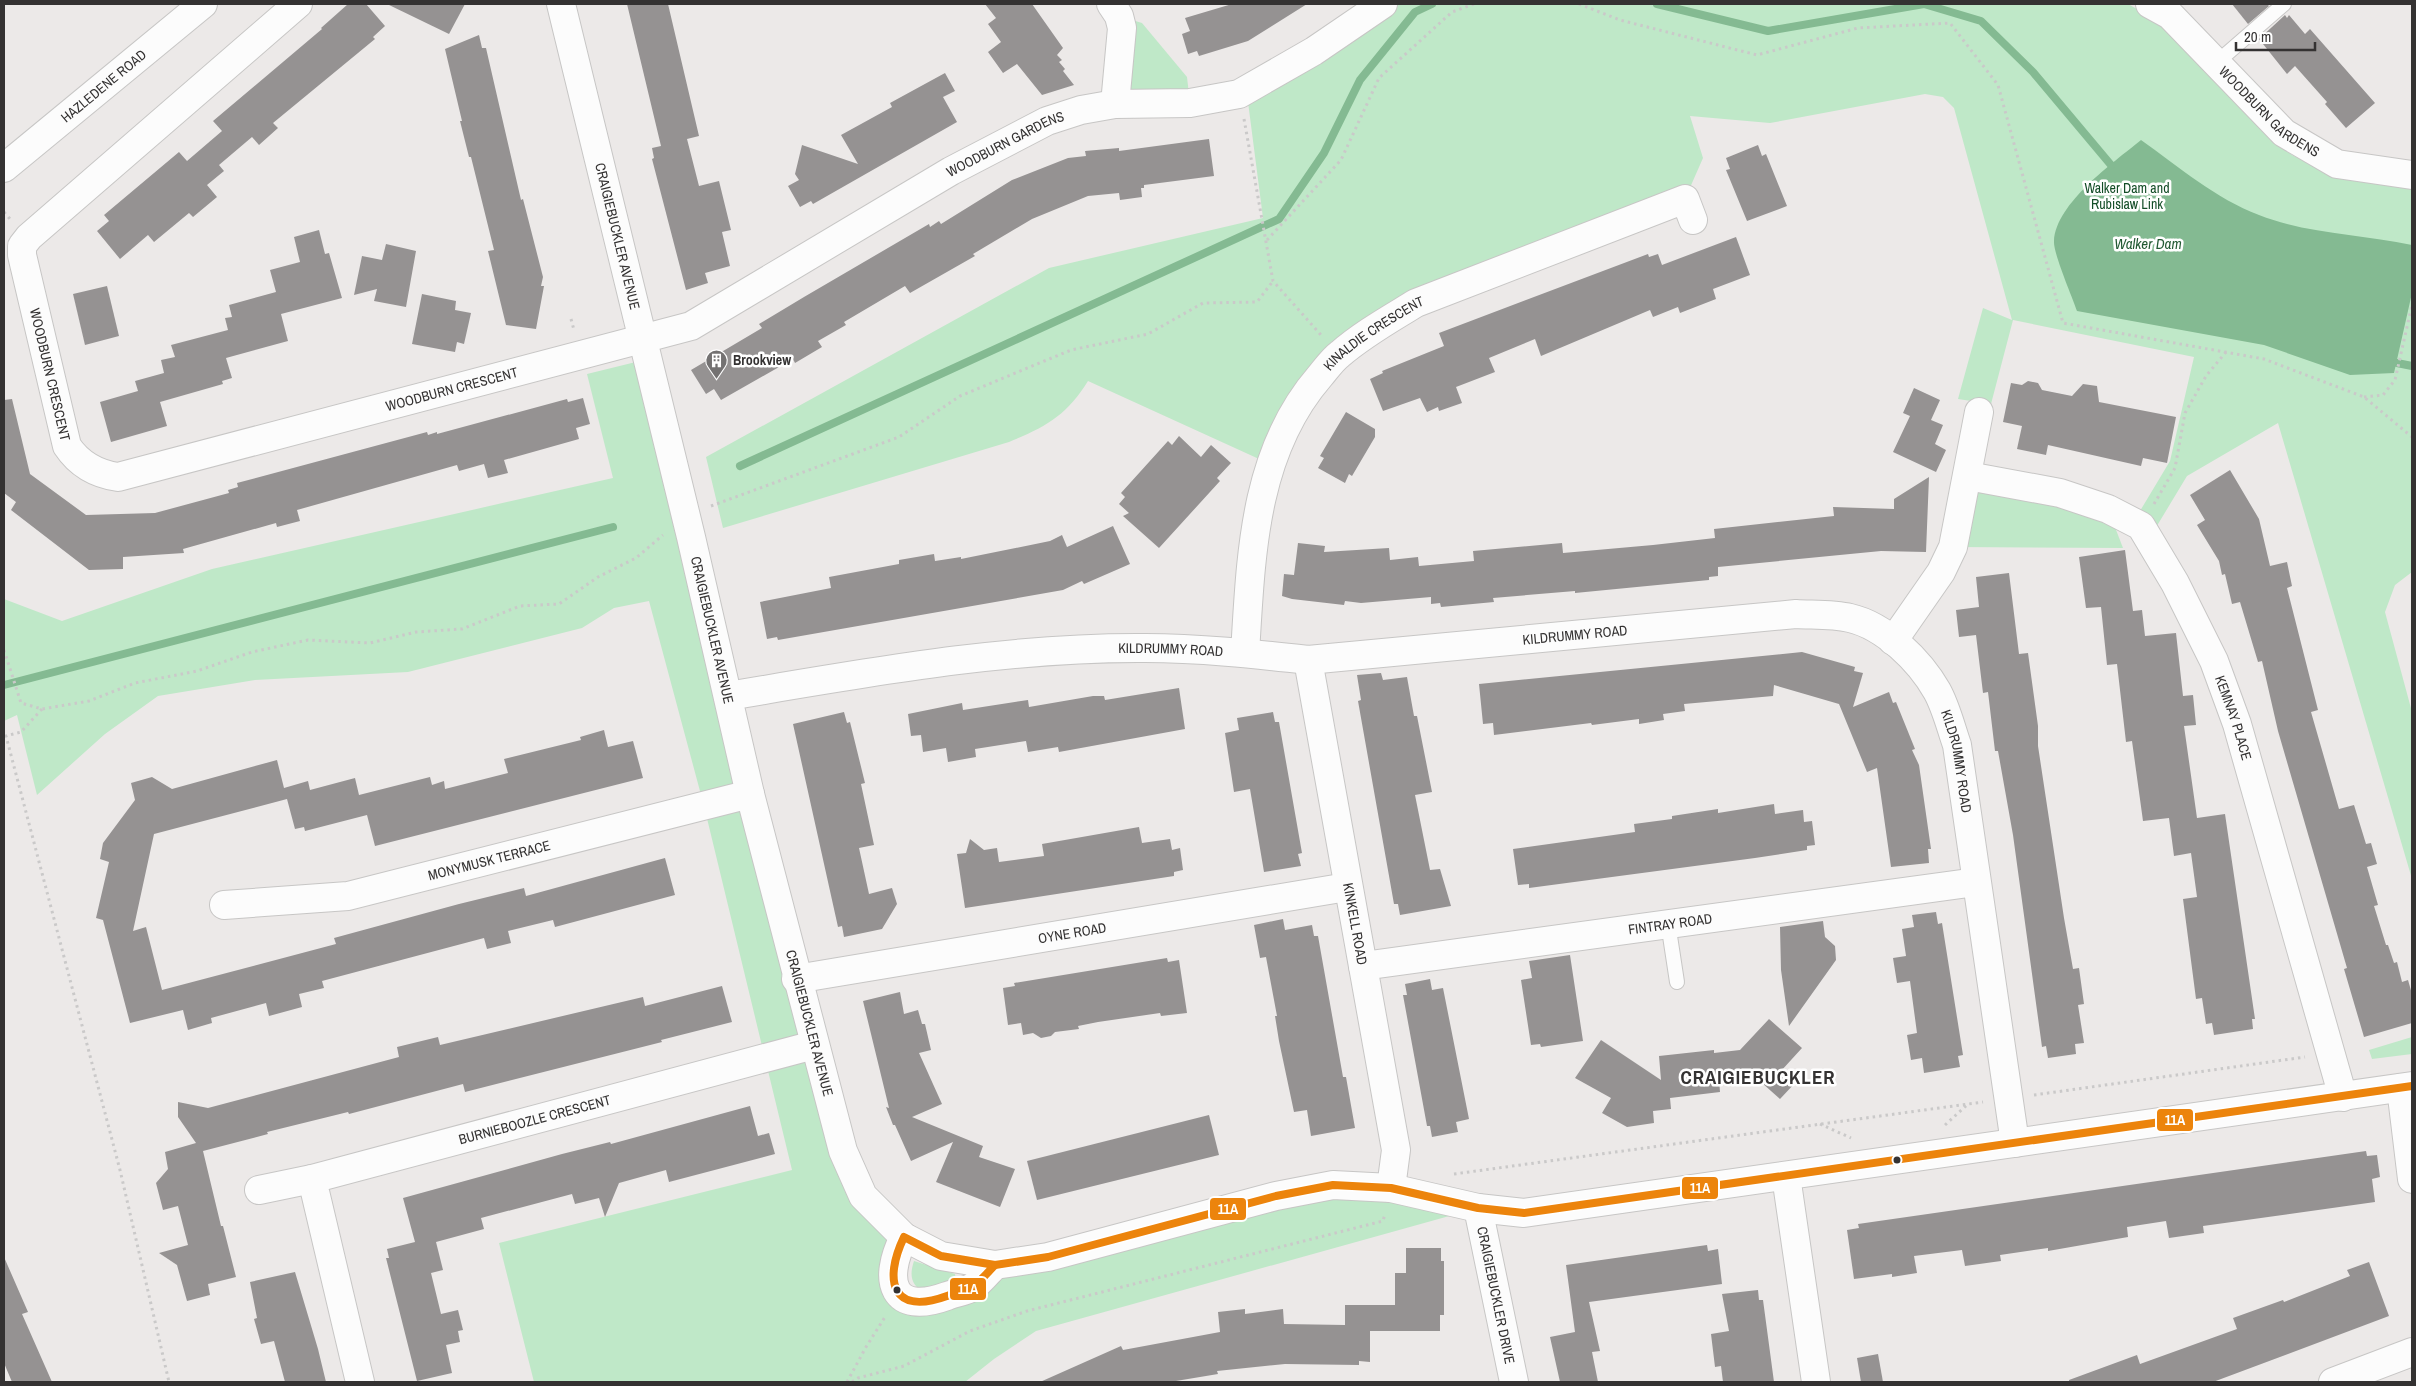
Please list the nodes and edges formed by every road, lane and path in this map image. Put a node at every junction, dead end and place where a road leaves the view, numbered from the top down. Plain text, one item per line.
1 (203, 4) edge
2 (298, 4) edge
3 (561, 4) edge
4 (1111, 4) edge
5 (1383, 4) edge
6 (1474, 4) edge
7 (1579, 4) edge
8 (2150, 4) edge
9 (2284, 4) edge
10 (2215, 64) junction
11 (1240, 94) junction
12 (1115, 104) junction
13 (4, 168) edge
14 (2412, 175) edge
15 (1693, 220) dead end
16 (1267, 240) junction
17 (1273, 281) junction
18 (2412, 305) edge
19 (643, 338) junction
20 (2226, 352) junction
21 (1339, 354) junction
22 (2364, 397) junction
23 (1979, 412) dead end
24 (2412, 437) edge
25 (1968, 476) junction
26 (685, 516) junction
27 (2141, 526) junction
28 (1893, 641) junction
29 (4, 650) edge
30 (1245, 653) junction
31 (1308, 660) junction
32 (728, 696) junction
33 (42, 709) junction
34 (750, 794) junction
35 (1976, 882) junction
36 (1347, 887) junction
37 (224, 904) dead end
38 (1668, 923) junction
39 (1363, 966) junction
40 (796, 979) junction
41 (1677, 982) dead end
42 (814, 1045) junction
43 (2331, 1054) junction
44 (2407, 1087) edge
45 (2343, 1097) junction
46 (2009, 1099) junction
47 (2015, 1143) junction
48 (1452, 1174) dead end
49 (1786, 1176) junction
50 (312, 1178) junction
51 (2412, 1179) edge
52 (1391, 1188) junction
53 (259, 1190) dead end
54 (1478, 1208) junction
55 (904, 1237) junction
56 (995, 1265) junction
57 (900, 1296) junction
58 (2412, 1352) edge
59 (169, 1382) edge
60 (360, 1382) edge
61 (848, 1382) edge
62 (852, 1382) edge
63 (1514, 1382) edge
64 (1816, 1382) edge
65 (2333, 1382) edge

1 - 13 street, HAZLEDENE ROAD
2 - 19 street, WOODBURN CRESCENT
3 - 19 street, CRAIGIEBUCKLER AVENUE
4 - 12 street
5 - 11 street, WOODBURN GARDENS
6 - 16 path
7 - 20 path
8 - 10 street, WOODBURN GARDENS
9 - 10 lane
10 - 14 street, WOODBURN GARDENS
11 - 12 street, WOODBURN GARDENS
11 - 16 path
12 - 19 street, WOODBURN GARDENS
15 - 21 street, KINALDIE CRESCENT
16 - 17 path
17 - 21 path
17 - 26 path
18 - 22 path
19 - 26 street, CRAIGIEBUCKLER AVENUE
20 - 22 path
20 - 27 path
21 - 30 street, KINALDIE CRESCENT
22 - 24 path
23 - 25 street
25 - 27 street
25 - 28 street
26 - 32 street, CRAIGIEBUCKLER AVENUE
26 - 33 path
27 - 43 street, KEMNAY PLACE
28 - 31 street, KILDRUMMY ROAD
28 - 35 street, KILDRUMMY ROAD
29 - 33 path
30 - 31 street, KILDRUMMY ROAD
30 - 32 street, KILDRUMMY ROAD
31 - 36 street, KINKELL ROAD
32 - 34 street, CRAIGIEBUCKLER AVENUE
33 - 59 path
34 - 37 street, MONYMUSK TERRACE
34 - 40 street, CRAIGIEBUCKLER AVENUE
35 - 38 street, FINTRAY ROAD
35 - 46 street, KILDRUMMY ROAD
36 - 39 street, KINKELL ROAD
36 - 40 street, OYNE ROAD
38 - 39 street, FINTRAY ROAD
38 - 41 lane
39 - 52 street, KINKELL ROAD
40 - 42 street, CRAIGIEBUCKLER AVENUE
42 - 50 street, BURNIEBOOZLE CRESCENT
42 - 55 street, CRAIGIEBUCKLER AVENUE
43 - 45 street, KEMNAY PLACE
43 - 46 path
44 - 45 street, CRAIGIEBUCKLER AVENUE
44 - 51 street
45 - 47 street, CRAIGIEBUCKLER AVENUE
46 - 47 street, KILDRUMMY ROAD
46 - 48 path
47 - 49 street, CRAIGIEBUCKLER AVENUE
49 - 54 street, CRAIGIEBUCKLER AVENUE
49 - 64 street
50 - 53 street, BURNIEBOOZLE CRESCENT
50 - 60 street
52 - 54 street, CRAIGIEBUCKLER AVENUE
52 - 56 street, CRAIGIEBUCKLER AVENUE
52 - 62 path
54 - 63 street, CRAIGIEBUCKLER DRIVE
55 - 56 street, CRAIGIEBUCKLER AVENUE
55 - 57 street
56 - 57 street
57 - 61 path
58 - 65 street

